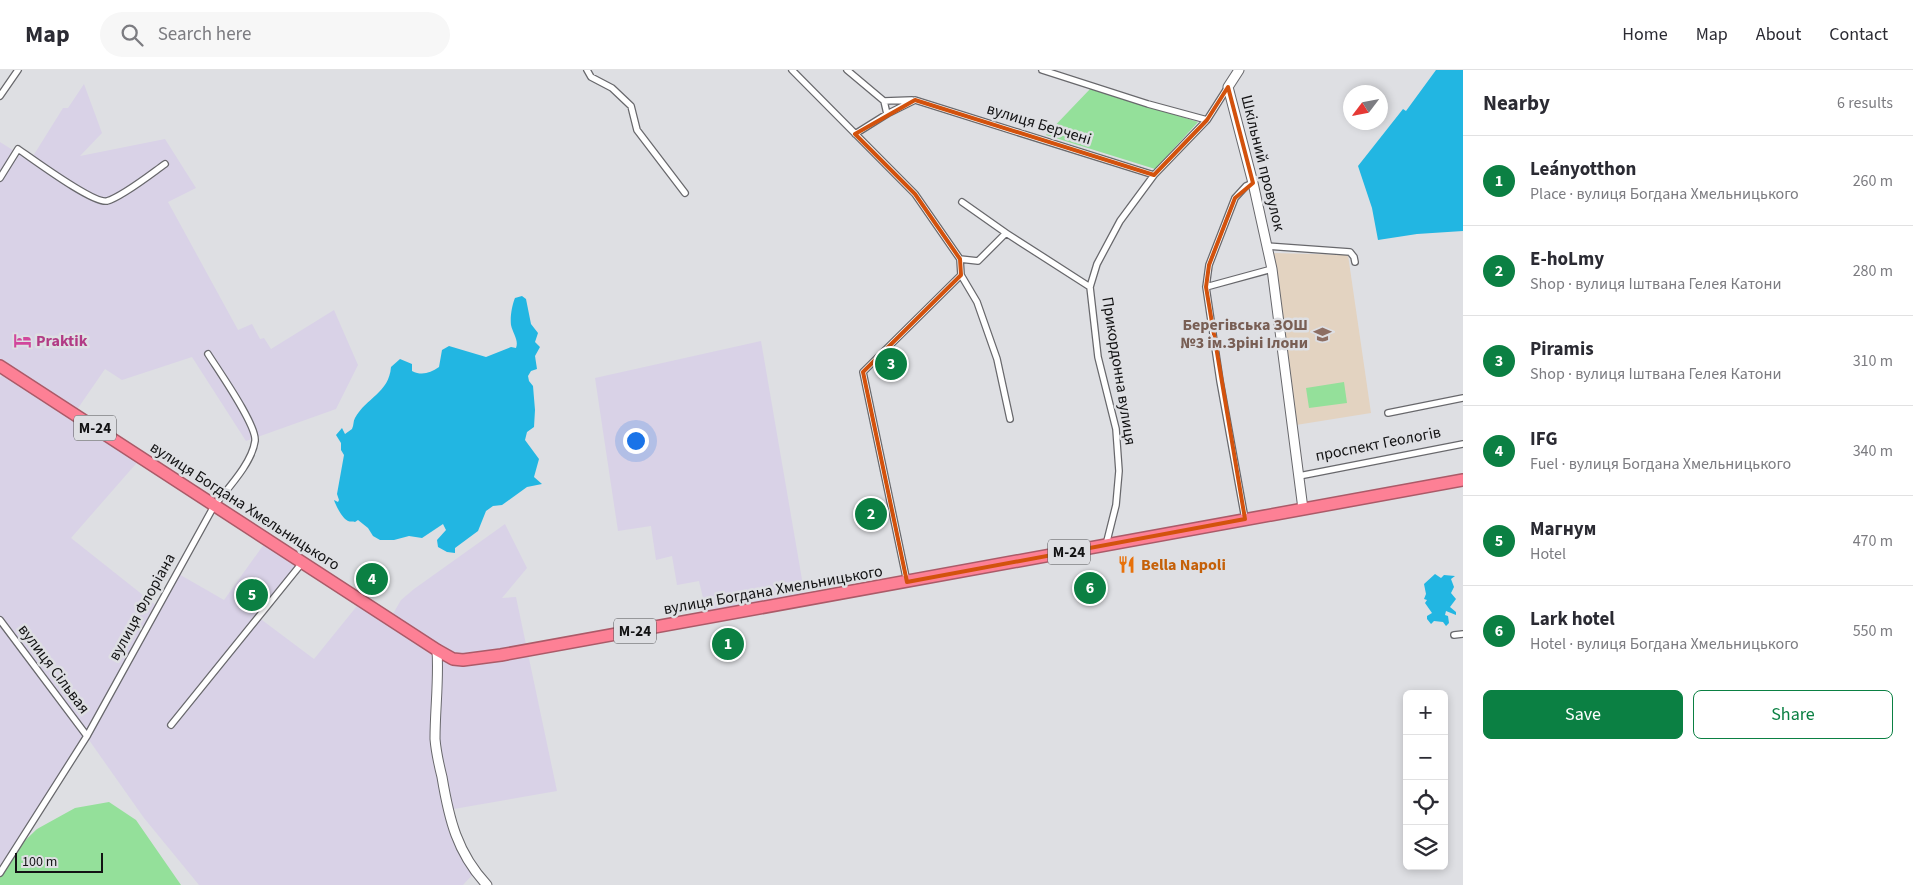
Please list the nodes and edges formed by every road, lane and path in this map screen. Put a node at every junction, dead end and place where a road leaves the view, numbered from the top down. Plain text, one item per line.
1 (18, 70) edge
2 (587, 70) edge
3 (792, 70) edge
4 (847, 70) edge
5 (1042, 70) edge
6 (1239, 70) edge
7 (1228, 87) junction
8 (0, 96) edge
9 (915, 100) junction
10 (884, 101) junction
11 (887, 114) junction
12 (1207, 120) junction
13 (855, 134) junction
14 (165, 164) dead end
15 (1154, 175) junction
16 (0, 178) edge
17 (1253, 183) junction
18 (684, 193) dead end
19 (962, 202) dead end
20 (1006, 233) junction
21 (1268, 246) junction
22 (960, 259) junction
23 (1355, 262) dead end
24 (1272, 269) junction
25 (960, 275) junction
26 (1090, 287) junction
27 (1206, 287) junction
28 (208, 354) dead end
29 (0, 366) edge
30 (1463, 398) edge
31 (1388, 413) dead end
32 (1010, 419) dead end
33 (1463, 444) edge
34 (1299, 476) junction
35 (1463, 480) edge
36 (214, 506) junction
37 (1303, 509) junction
38 (1246, 519) junction
39 (1106, 545) junction
40 (302, 563) junction
41 (907, 582) junction
42 (0, 620) edge
43 (1463, 634) edge
44 (1454, 635) dead end
45 (437, 650) junction
46 (170, 725) dead end
47 (87, 736) junction
48 (0, 873) edge
49 (487, 885) edge

1 - 8 street
2 - 18 street
3 - 13 street
4 - 10 street
5 - 12 street
6 - 7 main road, Прикордонна вулиця
7 - 12 street, Прикордонна вулиця
7 - 17 main road, Шкільний провулок
9 - 10 street, вулиця Берчені
9 - 11 street
9 - 15 street, вулиця Берчені
10 - 11 street
11 - 13 street
12 - 15 street, Прикордонна вулиця
13 - 22 street
14 - 16 street
15 - 26 street, Прикордонна вулиця
17 - 21 main road, Шкільний провулок
17 - 27 street
19 - 20 street
20 - 22 street
20 - 26 street
21 - 23 street, Шкільний провулок
21 - 24 main road, Шкільний провулок
22 - 25 street
24 - 27 street
24 - 34 main road, Шкільний провулок
25 - 32 street
25 - 41 street
26 - 39 street, Прикордонна вулиця
27 - 38 street
28 - 36 street, вулиця Флоріана
29 - 36 highway, вулиця Богдана Хмельницького / М-24
30 - 31 street, проспект Геологів
33 - 34 street, проспект Геологів
34 - 37 main road, Шкільний провулок
35 - 37 highway, М-24
36 - 40 highway, вулиця Богдана Хмельницького / М-24
36 - 47 street, вулиця Флоріана
37 - 38 highway, вулиця Богдана Хмельницького / М-24
38 - 39 highway, вулиця Богдана Хмельницького / М-24
39 - 41 highway, вулиця Богдана Хмельницького / М-24
40 - 45 highway, вулиця Богдана Хмельницького / М-24
40 - 46 street
41 - 45 highway, вулиця Богдана Хмельницького / М-24
42 - 47 street, вулиця Сільвая
43 - 44 street
45 - 49 main road
47 - 48 street, вулиця Флоріана

